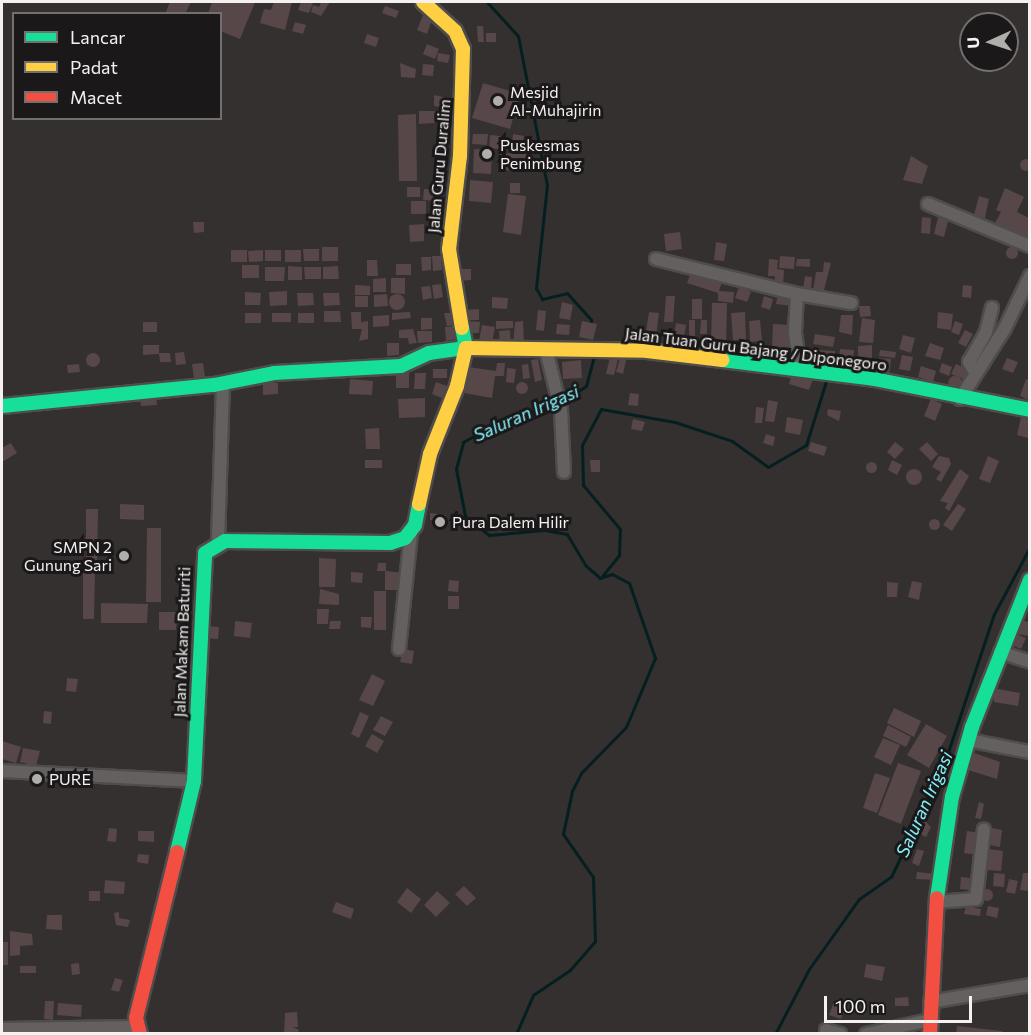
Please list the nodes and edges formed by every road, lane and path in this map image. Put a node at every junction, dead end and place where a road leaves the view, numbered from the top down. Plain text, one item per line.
1 (423, 2) edge
2 (928, 204) dead end
3 (1029, 246) edge
4 (656, 259) dead end
5 (1029, 276) edge
6 (797, 294) junction
7 (851, 303) dead end
8 (992, 308) dead end
9 (471, 348) junction
10 (546, 350) junction
11 (800, 369) junction
12 (975, 372) junction
13 (223, 384) junction
14 (960, 399) junction
15 (2, 406) edge
16 (1029, 411) edge
17 (564, 472) dead end
18 (411, 532) junction
19 (218, 542) junction
20 (1029, 580) edge
21 (399, 649) dead end
22 (999, 652) junction
23 (1029, 662) edge
24 (968, 740) junction
25 (1029, 752) edge
26 (2, 771) edge
27 (194, 781) junction
28 (984, 829) dead end
29 (936, 902) junction
30 (1029, 986) edge
31 (930, 1002) junction
32 (930, 1027) edge
33 (2, 1029) edge
34 (138, 1030) edge
35 (825, 1030) dead end
36 (115, 1031) edge
37 (840, 1034) edge
38 (866, 1034) edge

1 - 9 street, Jalan Guru Duralim
2 - 3 street
4 - 6 street
5 - 12 street
6 - 7 street
6 - 11 street
8 - 12 street
9 - 10 street, Jalan Tuan Guru Bajang / Diponegoro
9 - 13 street, Jalan Tuan Guru Bajang / Diponegoro
9 - 18 street
10 - 11 street, Jalan Tuan Guru Bajang / Diponegoro
10 - 17 street
11 - 14 street, Jalan Tuan Guru Bajang / Diponegoro
12 - 14 street
13 - 15 street, Jalan Tuan Guru Bajang / Diponegoro
13 - 19 street
14 - 16 street, Jalan Tuan Guru Bajang / Diponegoro
18 - 19 street
18 - 21 street
19 - 27 street, Jalan Makam Baturiti
20 - 22 street
22 - 23 street
22 - 24 street
24 - 25 street
24 - 29 street
26 - 27 street
27 - 34 street, Jalan Makam Baturiti
28 - 29 street
29 - 31 street
30 - 31 street
31 - 32 street
32 - 38 street
33 - 36 street
34 - 36 street
35 - 37 street

